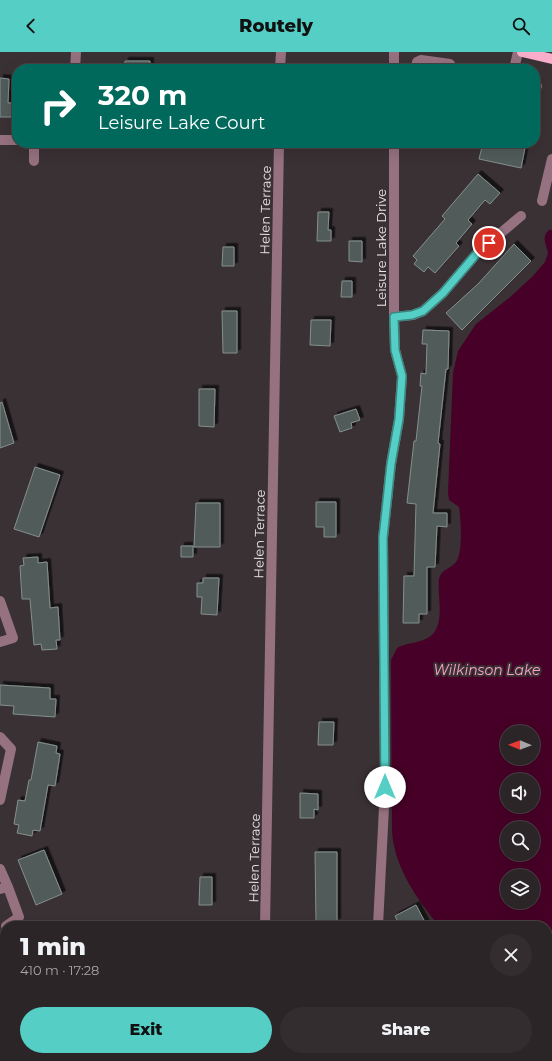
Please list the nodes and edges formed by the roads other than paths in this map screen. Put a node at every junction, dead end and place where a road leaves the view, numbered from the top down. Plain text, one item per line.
1 (76, 52) edge
2 (280, 52) edge
3 (394, 52) edge
4 (518, 52) edge
5 (522, 52) edge
6 (552, 59) edge
7 (76, 64) edge
8 (280, 64) edge
9 (394, 64) edge
10 (416, 64) edge
11 (434, 64) edge
12 (515, 64) edge
13 (0, 140) edge
14 (12, 140) edge
15 (34, 148) edge
16 (279, 148) edge
17 (394, 148) edge
18 (552, 159) edge
19 (34, 161) dead end
20 (542, 201) dead end
21 (521, 216) dead end
22 (394, 317) junction
23 (0, 601) edge
24 (0, 642) edge
25 (0, 737) edge
26 (0, 800) edge
27 (0, 869) edge
28 (4, 888) edge
29 (12, 921) edge
30 (265, 921) edge
31 (378, 921) edge

1 - 7 street
2 - 8 street
3 - 9 street
4 - 12 street
5 - 6 main road
10 - 11 street
13 - 14 street
15 - 19 street
16 - 30 street, Helen Terrace
17 - 22 street, Leisure Lake Drive
18 - 20 street
21 - 22 street
22 - 31 street, Leisure Lake Drive
23 - 24 street
25 - 26 street
27 - 28 street
28 - 29 street

